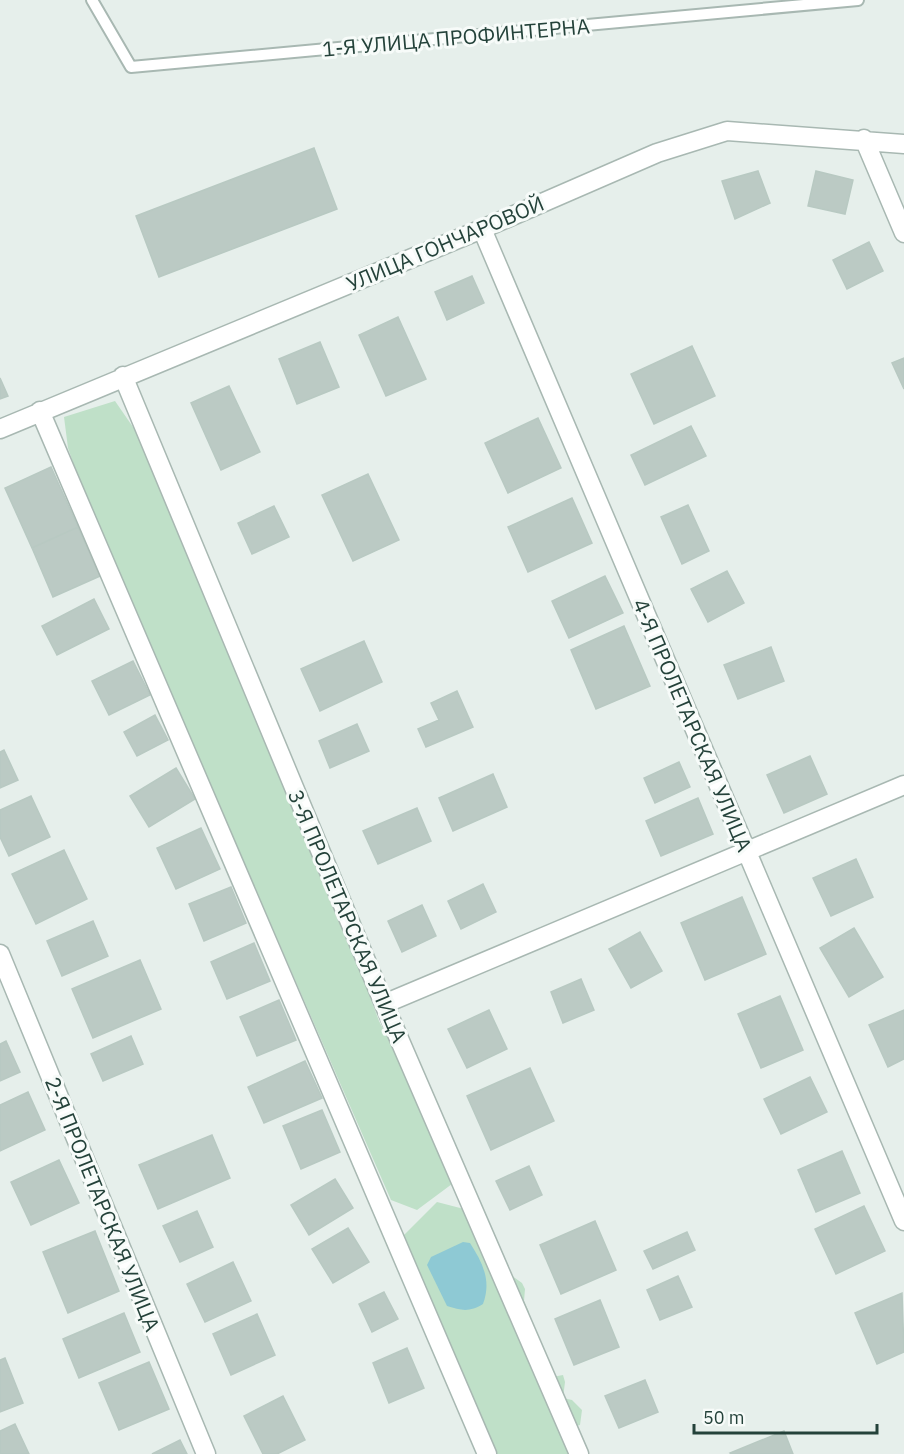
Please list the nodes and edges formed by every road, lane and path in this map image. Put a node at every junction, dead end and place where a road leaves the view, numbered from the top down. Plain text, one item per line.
1 (92, 0) edge
2 (858, 0) edge
3 (864, 139) junction
4 (904, 144) edge
5 (482, 229) junction
6 (904, 233) edge
7 (123, 376) junction
8 (40, 411) junction
9 (0, 429) edge
10 (904, 785) edge
11 (746, 850) junction
12 (0, 954) edge
13 (384, 1004) junction
14 (904, 1221) edge
15 (206, 1454) edge
16 (487, 1454) edge
17 (579, 1454) edge

1 - 2 lane, 1-Я УЛИЦА ПРОФИНТЕРНА
3 - 4 street, УЛИЦА ГОНЧАРОВОЙ
3 - 5 street, УЛИЦА ГОНЧАРОВОЙ
3 - 6 street
5 - 7 street, УЛИЦА ГОНЧАРОВОЙ
5 - 11 street, 4-Я ПРОЛЕТАРСКАЯ УЛИЦА
7 - 8 street, УЛИЦА ГОНЧАРОВОЙ
7 - 13 street, 3-Я ПРОЛЕТАРСКАЯ УЛИЦА
8 - 9 street, УЛИЦА ГОНЧАРОВОЙ
8 - 16 street
10 - 11 street
11 - 13 street
11 - 14 street, 4-Я ПРОЛЕТАРСКАЯ УЛИЦА
12 - 15 street, 2-Я ПРОЛЕТАРСКАЯ УЛИЦА
13 - 17 street, 3-Я ПРОЛЕТАРСКАЯ УЛИЦА

